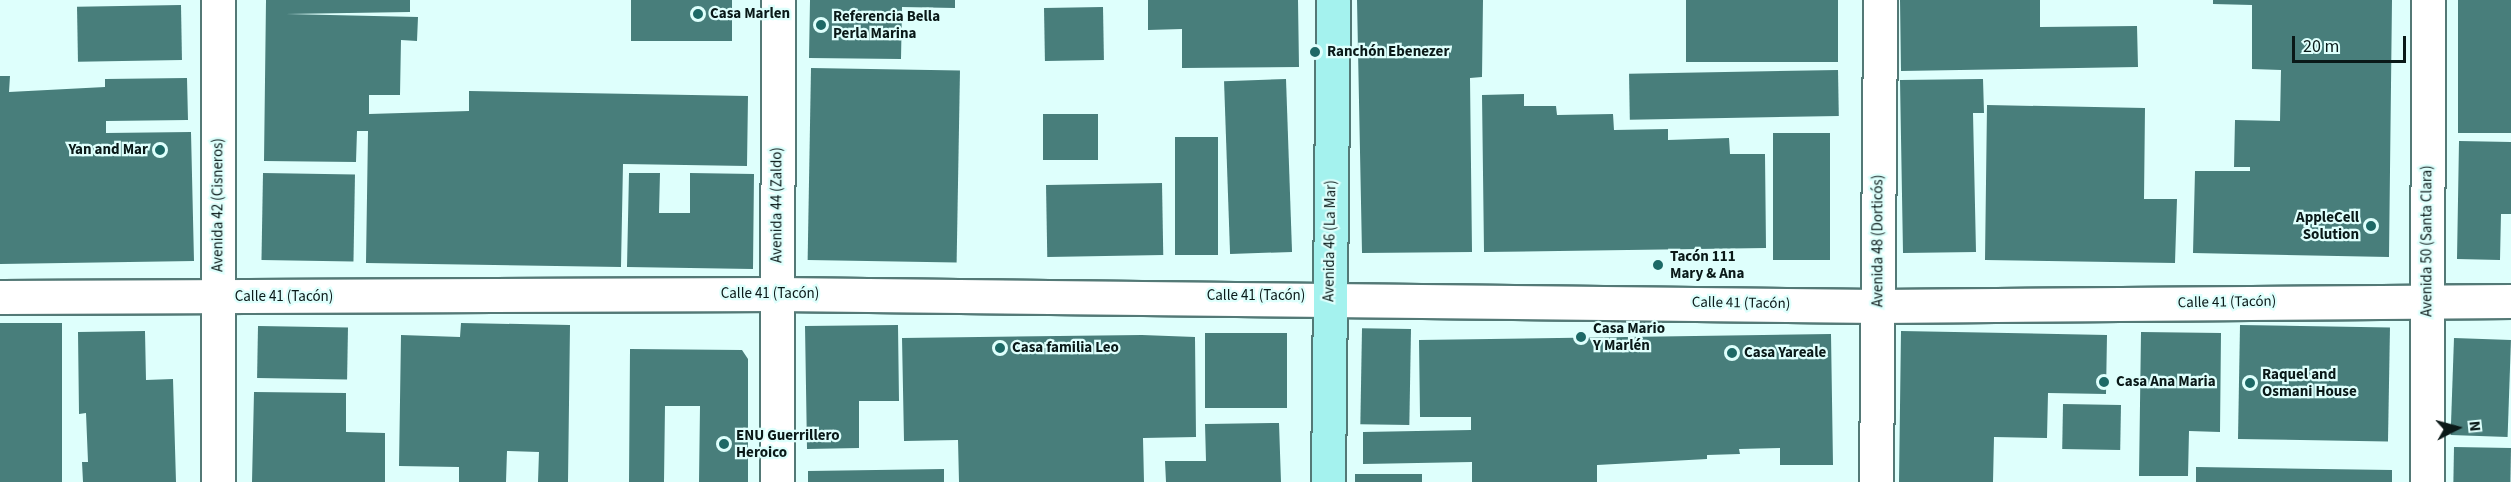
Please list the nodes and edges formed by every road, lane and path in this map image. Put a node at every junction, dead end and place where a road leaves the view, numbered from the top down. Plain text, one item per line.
1 (218, 0) edge
2 (778, 0) edge
3 (1333, 0) edge
4 (1880, 0) edge
5 (2428, 0) edge
6 (777, 294) junction
7 (0, 297) edge
8 (218, 297) junction
9 (1330, 297) junction
10 (2427, 300) junction
11 (2511, 301) edge
12 (1878, 306) junction
13 (218, 482) edge
14 (777, 482) edge
15 (1328, 482) edge
16 (1876, 482) edge
17 (2427, 482) edge

1 - 8 street, Avenida 42 (Cisneros)
2 - 6 street, Avenida 44 (Zaldo)
3 - 9 main road, Avenida 46 (La Mar)
4 - 12 street, Avenida 48 (Dorticós)
5 - 10 street, Avenida 50 (Santa Clara)
6 - 8 street, Calle 41 (Tacón)
6 - 9 street, Calle 41 (Tacón)
6 - 14 street, Avenida 44 (Zaldo)
7 - 8 street, Calle 41 (Tacón)
8 - 13 street, Avenida 42 (Cisneros)
9 - 12 street, Calle 41 (Tacón)
9 - 15 main road, Avenida 46 (La Mar)
10 - 11 street, Calle 41 (Tacón)
10 - 12 street, Calle 41 (Tacón)
10 - 17 street, Avenida 50 (Santa Clara)
12 - 16 street, Avenida 48 (Dorticós)

